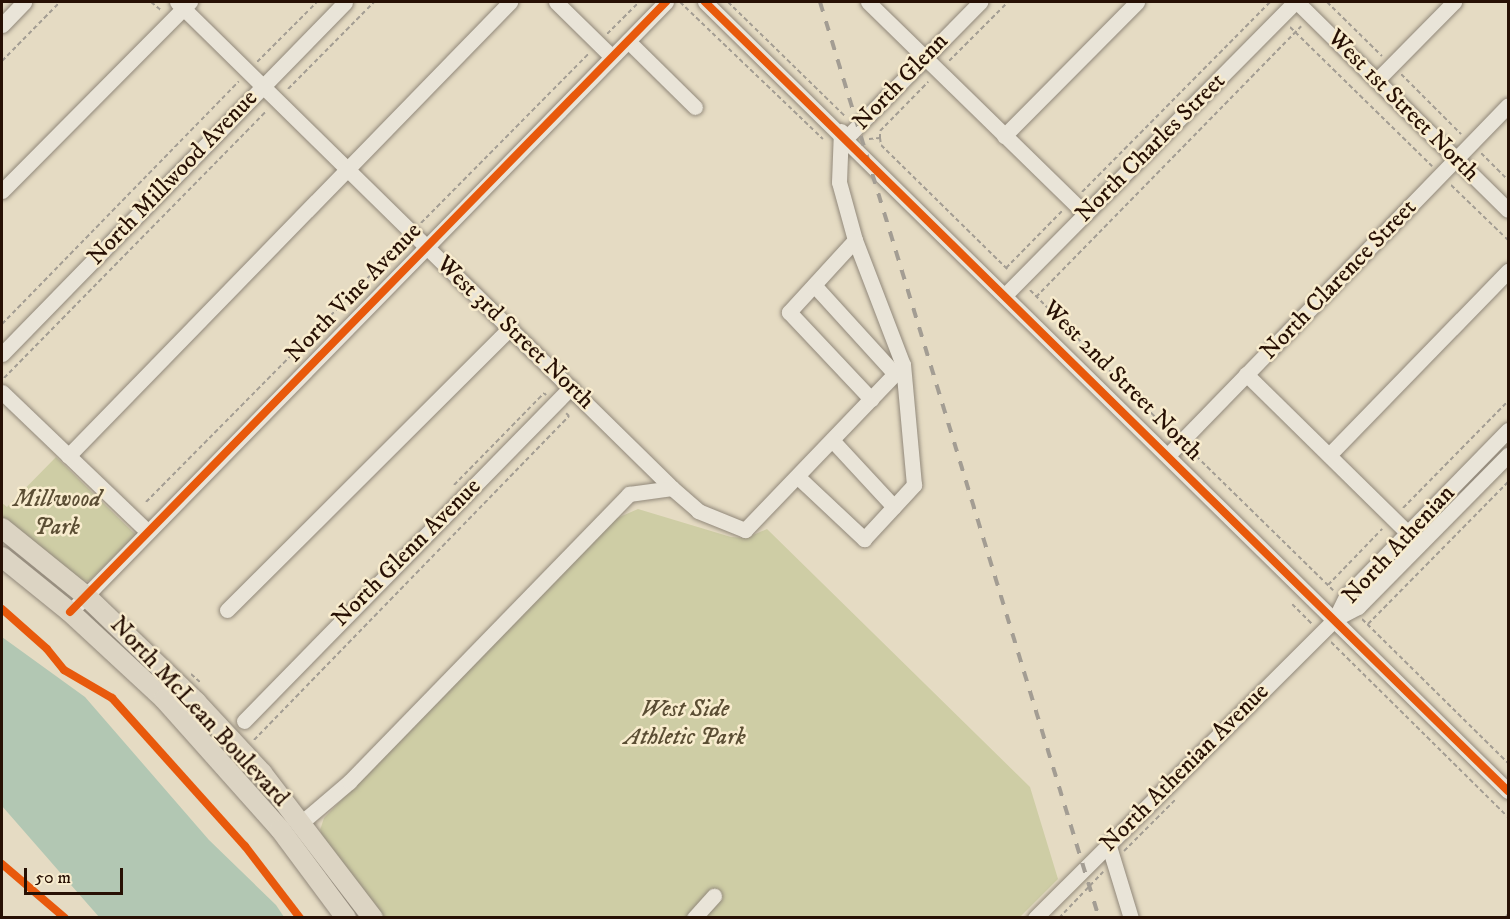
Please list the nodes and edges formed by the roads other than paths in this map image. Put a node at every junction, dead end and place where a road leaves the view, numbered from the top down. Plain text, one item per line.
1 (24, 2) edge
2 (345, 2) edge
3 (510, 2) edge
4 (556, 2) edge
5 (666, 2) edge
6 (705, 2) edge
7 (868, 2) edge
8 (980, 2) edge
9 (1137, 2) edge
10 (1296, 2) edge
11 (1454, 2) edge
12 (184, 4) edge
13 (2, 25) edge
14 (628, 41) junction
15 (612, 57) junction
16 (925, 58) junction
17 (1377, 80) junction
18 (263, 86) junction
19 (1509, 106) edge
20 (695, 107) dead end
21 (844, 134) junction
22 (1004, 135) junction
23 (1457, 159) junction
24 (346, 168) junction
25 (2, 191) edge
26 (1509, 210) edge
27 (1085, 214) junction
28 (855, 240) junction
29 (426, 247) junction
30 (1509, 271) edge
31 (814, 285) junction
32 (1006, 294) junction
33 (510, 328) junction
34 (2, 354) edge
35 (899, 370) junction
36 (1246, 375) junction
37 (3, 385) edge
38 (572, 387) junction
39 (871, 399) junction
40 (1509, 430) edge
41 (832, 441) junction
42 (1169, 454) junction
43 (1329, 455) junction
44 (1509, 455) edge
45 (68, 456) junction
46 (798, 477) junction
47 (672, 488) junction
48 (894, 507) junction
49 (2, 528) edge
50 (148, 532) junction
51 (1408, 533) junction
52 (2, 557) edge
53 (86, 596) junction
54 (1348, 605) junction
55 (227, 610) dead end
56 (70, 612) junction
57 (1335, 619) junction
58 (244, 721) dead end
59 (1509, 790) edge
60 (302, 822) junction
61 (1108, 843) junction
62 (714, 896) dead end
63 (346, 918) edge
64 (373, 918) edge
65 (694, 918) edge
66 (1035, 918) edge
67 (1131, 918) edge

1 - 13 street
2 - 18 street, North Millwood Avenue
3 - 24 street
4 - 15 street
5 - 14 street, North Vine Avenue
6 - 21 street, West 2nd Street North
7 - 16 street
8 - 16 street, North Glenn
9 - 22 street
10 - 17 street, West 1st Street North
10 - 27 street, North Charles Street
11 - 17 street
12 - 18 street, West 3rd Street North
12 - 25 street
14 - 15 street, North Vine Avenue
14 - 20 street
15 - 29 street, North Vine Avenue
16 - 21 street, North Glenn
16 - 22 street
17 - 23 street, West 1st Street North
18 - 24 street, West 3rd Street North
18 - 34 street, North Millwood Avenue
19 - 23 street, North Clarence Street
21 - 28 street
21 - 32 street, West 2nd Street North
22 - 27 street
23 - 26 street, West 1st Street North
23 - 36 street, North Clarence Street
24 - 29 street, West 3rd Street North
24 - 45 street
27 - 32 street, North Charles Street
28 - 31 street
28 - 35 street
29 - 33 street, West 3rd Street North
29 - 50 street, North Vine Avenue
30 - 43 street
31 - 35 street
31 - 39 street
32 - 42 street, West 2nd Street North
33 - 38 street, West 3rd Street North
33 - 55 street
35 - 39 street
35 - 48 street
36 - 42 street, North Clarence Street
36 - 43 street
37 - 45 street
38 - 47 street, West 3rd Street North
38 - 58 street, North Glenn Avenue
39 - 41 street
40 - 51 street, North Athenian
41 - 46 street
41 - 48 street
42 - 57 street, West 2nd Street North
43 - 51 street
44 - 54 street, North Athenian
45 - 50 street
46 - 47 street, West 3rd Street North
46 - 48 street
47 - 60 street
49 - 53 main road, North McLean Boulevard
50 - 53 street, North Vine Avenue
51 - 54 street, North Athenian
52 - 56 main road, North McLean Boulevard
53 - 56 street, North Vine Avenue
53 - 60 main road, North McLean Boulevard
54 - 57 street, North Athenian
56 - 63 main road, North McLean Boulevard
57 - 59 street, West 2nd Street North
57 - 61 street, North Athenian Avenue
60 - 64 main road, North McLean Boulevard
61 - 66 street, North Athenian Avenue
61 - 67 street
62 - 65 street

